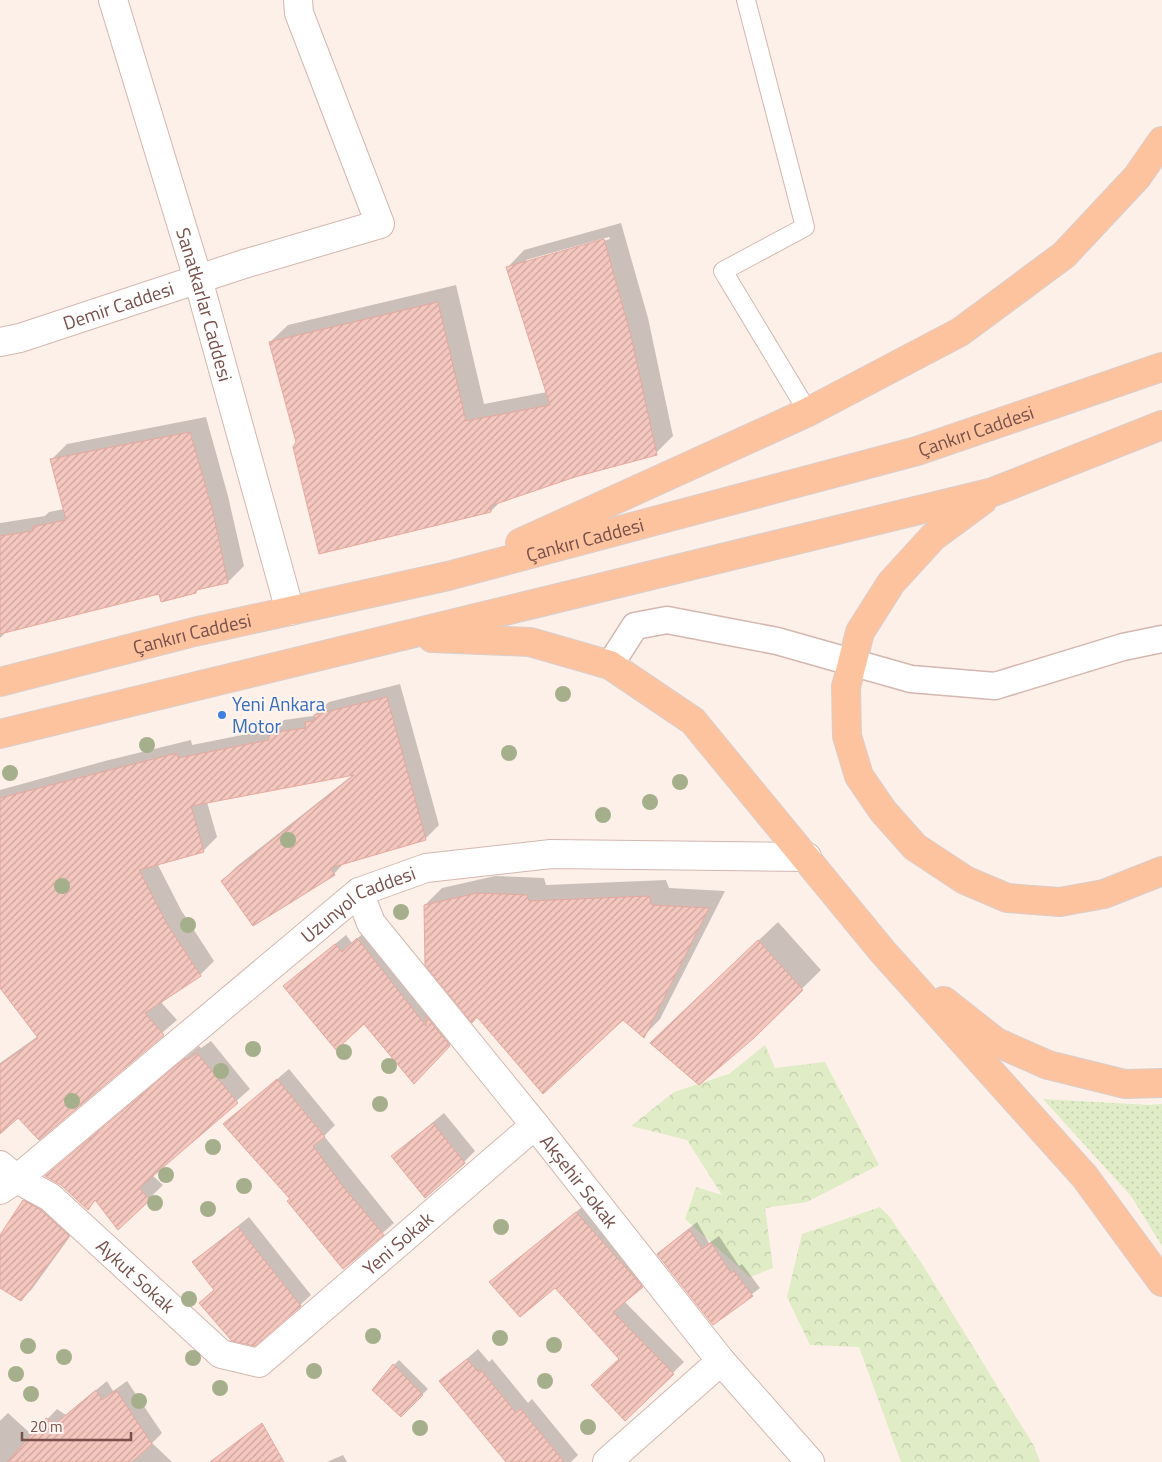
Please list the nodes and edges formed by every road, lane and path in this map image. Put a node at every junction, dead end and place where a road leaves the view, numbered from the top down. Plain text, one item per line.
1 (113, 0) edge
2 (298, 0) edge
3 (746, 0) edge
4 (1162, 141) edge
5 (198, 279) junction
6 (0, 342) edge
7 (1162, 367) edge
8 (808, 412) junction
9 (1162, 425) edge
10 (993, 492) junction
11 (448, 576) junction
12 (290, 611) junction
13 (398, 637) junction
14 (1162, 639) edge
15 (853, 663) junction
16 (610, 665) junction
17 (0, 682) edge
18 (0, 734) edge
19 (807, 857) junction
20 (1162, 871) edge
21 (359, 892) junction
22 (883, 952) junction
23 (1162, 1083) edge
24 (535, 1125) junction
25 (6, 1178) edge
26 (1162, 1282) edge
27 (721, 1361) junction
28 (259, 1363) joint
29 (607, 1462) edge
30 (810, 1462) edge

1 - 5 street, Sanatkarlar Caddesi
2 - 5 street, Demir Caddesi
3 - 8 lane
4 - 8 main road
5 - 6 street, Demir Caddesi
5 - 12 street, Sanatkarlar Caddesi
7 - 11 main road, Çankırı Caddesi
8 - 11 main road
9 - 10 main road
10 - 13 main road
10 - 15 main road
11 - 12 main road, Çankırı Caddesi
12 - 17 main road, Çankırı Caddesi
13 - 16 main road
13 - 18 main road
14 - 15 street
15 - 16 street
15 - 20 main road
16 - 19 main road
19 - 21 street, Uzunyol Caddesi
19 - 22 main road
21 - 24 street, Akşehir Sokak
21 - 25 street, Uzunyol Caddesi
22 - 23 main road
22 - 26 main road
24 - 27 street, Akşehir Sokak
24 - 28 street, Yeni Sokak
25 - 28 street, Aykut Sokak
27 - 29 street
27 - 30 street, Akşehir Sokak

